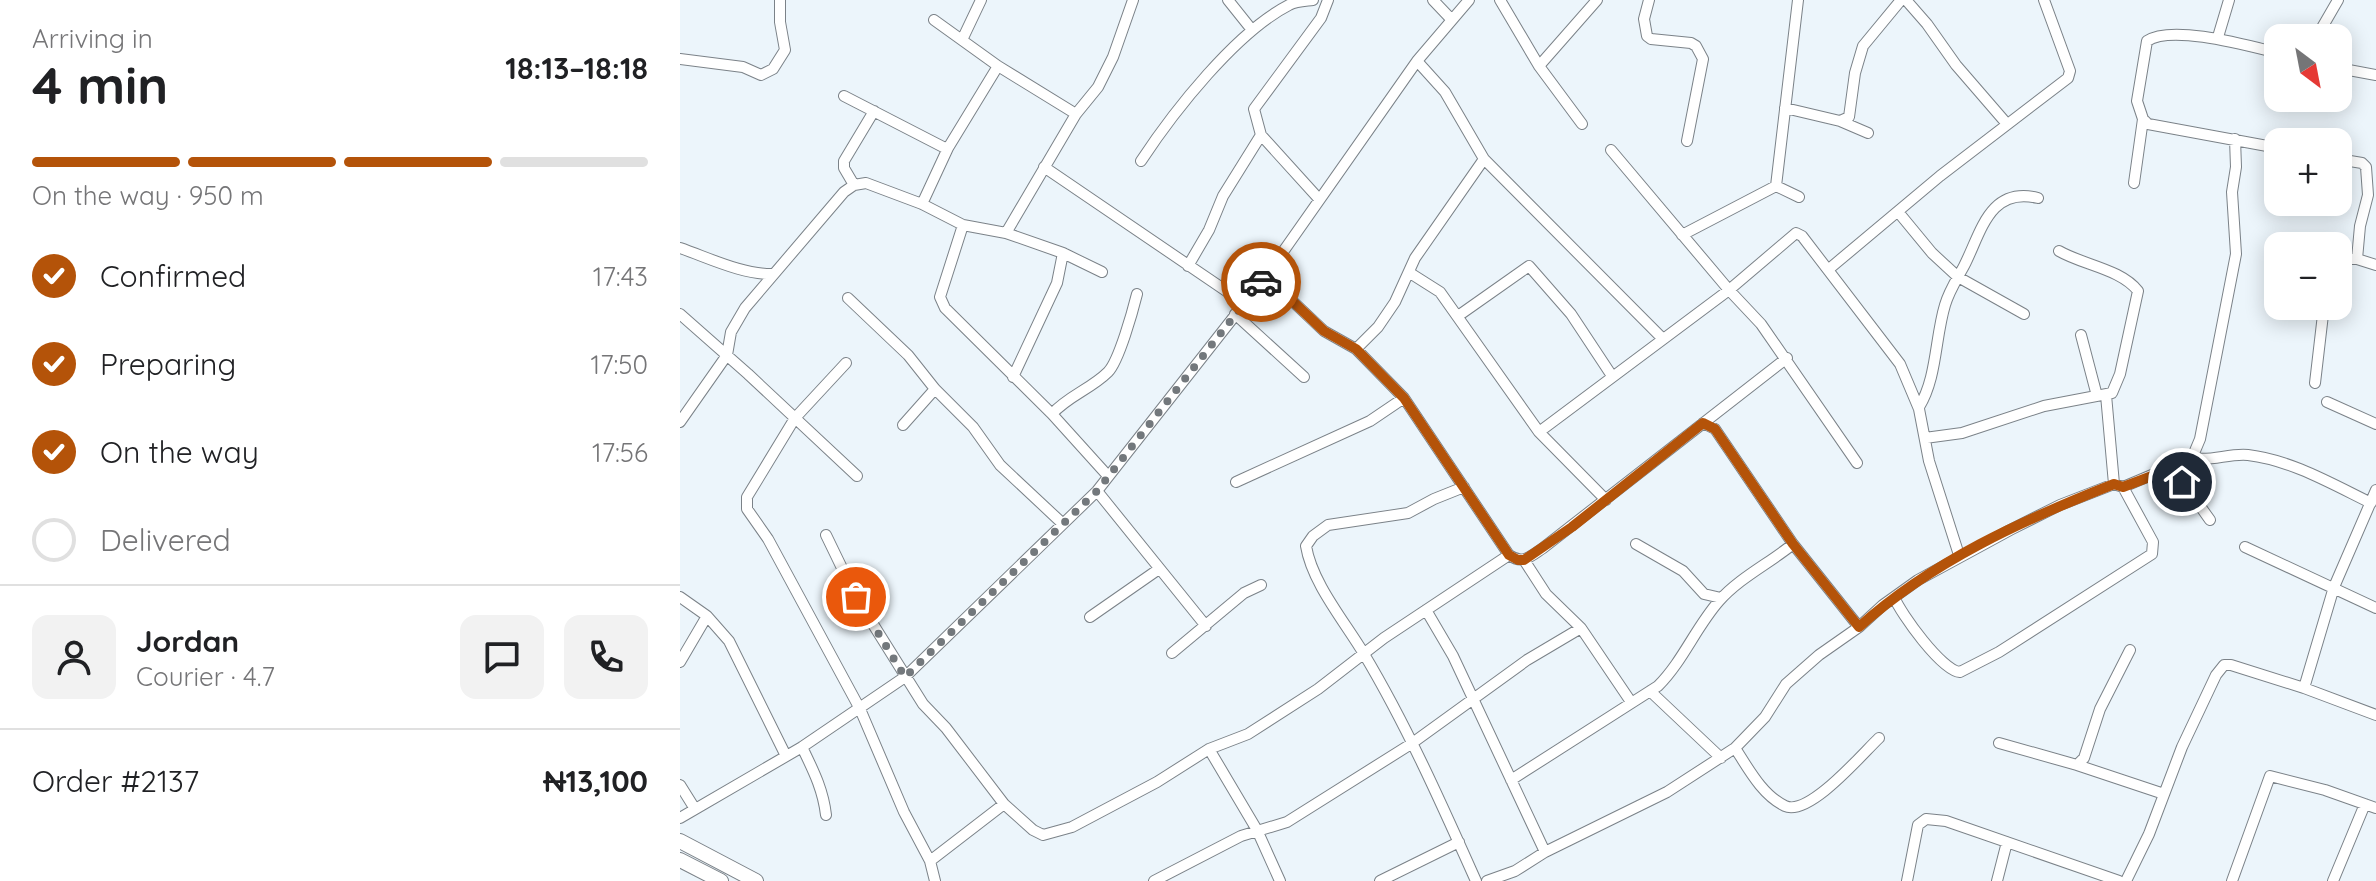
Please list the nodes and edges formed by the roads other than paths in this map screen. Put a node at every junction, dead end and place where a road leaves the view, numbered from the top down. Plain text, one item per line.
1 (780, 0) edge
2 (981, 0) edge
3 (1133, 0) edge
4 (1228, 0) edge
5 (1313, 0) edge
6 (1328, 0) edge
7 (1433, 0) edge
8 (1469, 0) edge
9 (1500, 0) edge
10 (1597, 0) edge
11 (1649, 0) edge
12 (1798, 0) edge
13 (2044, 0) edge
14 (2229, 0) edge
15 (2338, 0) edge
16 (1908, 1) edge
17 (934, 20) dead end
18 (1452, 20) junction
19 (2324, 24) edge
20 (1252, 30) junction
21 (2218, 37) junction
22 (962, 40) junction
23 (2264, 49) edge
24 (680, 59) edge
25 (1417, 61) junction
26 (998, 66) junction
27 (1539, 66) junction
28 (2352, 71) edge
29 (2376, 75) edge
30 (844, 96) dead end
31 (1785, 108) junction
32 (874, 111) junction
33 (1076, 114) junction
34 (2143, 119) junction
35 (1840, 121) junction
36 (1582, 124) dead end
37 (2007, 124) junction
38 (1868, 133) dead end
39 (1261, 135) junction
40 (2235, 139) junction
41 (1687, 141) dead end
42 (2264, 145) edge
43 (947, 149) junction
44 (1611, 150) dead end
45 (1484, 159) junction
46 (1141, 161) dead end
47 (2352, 161) edge
48 (2376, 162) edge
49 (2362, 163) junction
50 (1044, 167) junction
51 (2134, 183) dead end
52 (854, 185) junction
53 (1776, 186) junction
54 (1799, 197) dead end
55 (2038, 198) dead end
56 (1319, 199) junction
57 (922, 204) junction
58 (1899, 213) junction
59 (963, 225) junction
60 (1006, 233) junction
61 (1682, 235) junction
62 (680, 248) edge
63 (2059, 251) dead end
64 (1063, 253) junction
65 (2352, 259) edge
66 (2357, 259) junction
67 (2376, 265) edge
68 (1188, 266) junction
69 (1829, 269) junction
70 (1102, 272) dead end
71 (1410, 273) junction
72 (774, 274) junction
73 (1266, 276) junction
74 (1958, 277) junction
75 (1729, 290) junction
76 (1137, 294) dead end
77 (848, 298) dead end
78 (1244, 303) junction
79 (680, 314) edge
80 (1235, 314) junction
81 (2024, 314) dead end
82 (1458, 316) junction
83 (2322, 320) edge
84 (2081, 335) dead end
85 (1662, 338) junction
86 (1356, 349) junction
87 (727, 355) junction
88 (1787, 358) junction
89 (846, 363) dead end
90 (1612, 376) junction
91 (1013, 377) junction
92 (1304, 377) dead end
93 (2315, 383) dead end
94 (935, 389) junction
95 (2102, 396) junction
96 (1404, 398) junction
97 (2327, 402) dead end
98 (1919, 407) junction
99 (1716, 412) junction
100 (1052, 414) junction
101 (795, 418) junction
102 (680, 422) edge
103 (1703, 423) junction
104 (2376, 424) edge
105 (903, 425) dead end
106 (1715, 429) junction
107 (1539, 432) junction
108 (1925, 438) junction
109 (2192, 458) junction
110 (1857, 463) dead end
111 (2173, 468) junction
112 (857, 476) dead end
113 (1108, 476) junction
114 (1236, 482) dead end
115 (2119, 486) junction
116 (1464, 487) junction
117 (2376, 490) edge
118 (1097, 491) junction
119 (1606, 500) junction
120 (2371, 503) junction
121 (2210, 520) dead end
122 (1063, 524) junction
123 (826, 535) dead end
124 (1636, 544) dead end
125 (1793, 544) junction
126 (2245, 547) dead end
127 (1509, 555) junction
128 (1959, 555) junction
129 (1524, 560) junction
130 (1159, 569) junction
131 (1261, 585) dead end
132 (2334, 587) junction
133 (680, 597) edge
134 (1894, 597) junction
135 (1721, 598) junction
136 (2376, 608) edge
137 (1426, 610) junction
138 (707, 616) junction
139 (1090, 617) dead end
140 (1206, 626) junction
141 (1859, 627) junction
142 (1581, 628) junction
143 (2130, 650) dead end
144 (1172, 653) dead end
145 (1364, 655) junction
146 (680, 662) edge
147 (905, 677) junction
148 (2304, 688) junction
149 (1650, 691) junction
150 (1471, 699) junction
151 (1631, 702) junction
152 (860, 709) junction
153 (2376, 715) edge
154 (1879, 738) dead end
155 (1999, 743) dead end
156 (1411, 744) junction
157 (802, 747) junction
158 (1735, 748) junction
159 (1209, 749) junction
160 (786, 756) junction
161 (1721, 758) junction
162 (2082, 764) junction
163 (1511, 780) junction
164 (680, 785) edge
165 (2164, 794) junction
166 (1004, 804) junction
167 (2370, 806) edge
168 (695, 809) junction
169 (826, 815) dead end
170 (680, 818) edge
171 (1254, 832) junction
172 (680, 841) edge
173 (1459, 842) junction
174 (2007, 842) junction
175 (1545, 852) junction
176 (680, 860) edge
177 (930, 861) junction
178 (1517, 876) edge
179 (2096, 878) edge
180 (712, 879) edge
181 (756, 881) edge
182 (935, 881) edge
183 (1154, 881) edge
184 (1280, 881) edge
185 (1380, 881) edge
186 (1476, 881) edge
187 (1487, 881) edge
188 (1907, 881) edge
189 (1997, 881) edge
190 (2119, 881) edge
191 (2126, 881) edge
192 (2232, 881) edge
193 (2333, 881) edge

1 - 24 street
2 - 22 street
3 - 33 street
4 - 20 street
5 - 20 street
6 - 39 street
7 - 18 street
8 - 18 street
9 - 27 street
10 - 27 street
11 - 41 street
12 - 31 street
13 - 37 street
14 - 21 street
15 - 19 street
16 - 35 street
16 - 37 street
17 - 22 street
18 - 25 street
20 - 46 street
21 - 23 street
21 - 34 street
22 - 26 street
25 - 45 street
25 - 56 street
26 - 33 street
26 - 43 street
27 - 36 street
28 - 29 street
30 - 32 street
31 - 35 street
31 - 53 street
32 - 43 street
32 - 52 street
33 - 50 street
34 - 40 street
34 - 51 street
35 - 38 street
37 - 58 street
39 - 56 street
39 - 68 street
40 - 42 street
40 - 109 street
43 - 57 street
44 - 61 street
45 - 71 street
45 - 85 street
47 - 49 street
48 - 49 street
49 - 66 street
50 - 60 street
50 - 68 street
52 - 57 street
52 - 72 street
53 - 54 street
53 - 61 street
55 - 74 street
56 - 73 street
57 - 59 street
58 - 69 street
58 - 74 street
59 - 60 street
59 - 91 street
60 - 64 street
61 - 75 street
62 - 72 street
63 - 95 street
64 - 70 street
64 - 91 street
65 - 66 street
66 - 67 street
68 - 78 street
69 - 75 street
69 - 98 street
71 - 82 street
71 - 86 street
72 - 87 street
73 - 78 street
73 - 86 street
74 - 81 street
74 - 98 street
75 - 85 street
75 - 88 street
76 - 100 street
77 - 94 street
78 - 80 street
79 - 87 street
80 - 92 street
80 - 113 street
82 - 90 street
82 - 107 street
83 - 93 street
84 - 95 street
85 - 90 street
86 - 96 street
87 - 101 street
87 - 102 street
88 - 99 street
88 - 110 street
89 - 101 street
90 - 107 street
91 - 100 street
94 - 105 street
94 - 122 street
95 - 108 street
95 - 115 street
96 - 114 street
96 - 116 street
97 - 104 street
98 - 108 street
99 - 103 street
99 - 106 street
100 - 113 street
101 - 112 street
101 - 152 street
103 - 106 street
103 - 119 street
106 - 125 street
107 - 119 street
108 - 128 street
109 - 111 street
109 - 120 street
111 - 115 street
111 - 121 street
113 - 118 street
115 - 128 street
115 - 134 street
116 - 127 street
116 - 145 street
117 - 120 street
118 - 122 street
118 - 130 street
119 - 129 street
120 - 132 street
122 - 147 street
123 - 147 street
124 - 135 street
125 - 135 street
125 - 141 street
126 - 132 street
127 - 129 street
127 - 137 street
128 - 134 street
129 - 142 street
130 - 139 street
130 - 140 street
131 - 140 street
132 - 136 street
132 - 148 street
133 - 138 street
134 - 141 street
135 - 149 street
137 - 145 street
137 - 150 street
138 - 146 street
138 - 160 street
140 - 144 street
141 - 158 street
142 - 150 street
142 - 151 street
143 - 162 street
145 - 156 street
145 - 159 street
147 - 152 street
147 - 166 street
148 - 153 street
148 - 165 street
149 - 151 street
149 - 161 street
150 - 156 street
150 - 163 street
151 - 163 street
152 - 157 street
152 - 177 street
154 - 158 street
155 - 162 street
156 - 171 street
156 - 173 street
157 - 160 street
157 - 169 street
158 - 161 street
159 - 166 street
159 - 171 street
160 - 168 street
161 - 175 street
162 - 165 street
163 - 175 street
164 - 168 street
165 - 191 street
166 - 177 street
167 - 192 street
167 - 193 street
168 - 170 street
171 - 183 street
171 - 184 street
172 - 181 main road
173 - 185 street
173 - 186 street
174 - 179 street
174 - 188 street
174 - 189 street
175 - 178 street
176 - 180 main road
177 - 182 street
178 - 187 street
179 - 190 street

